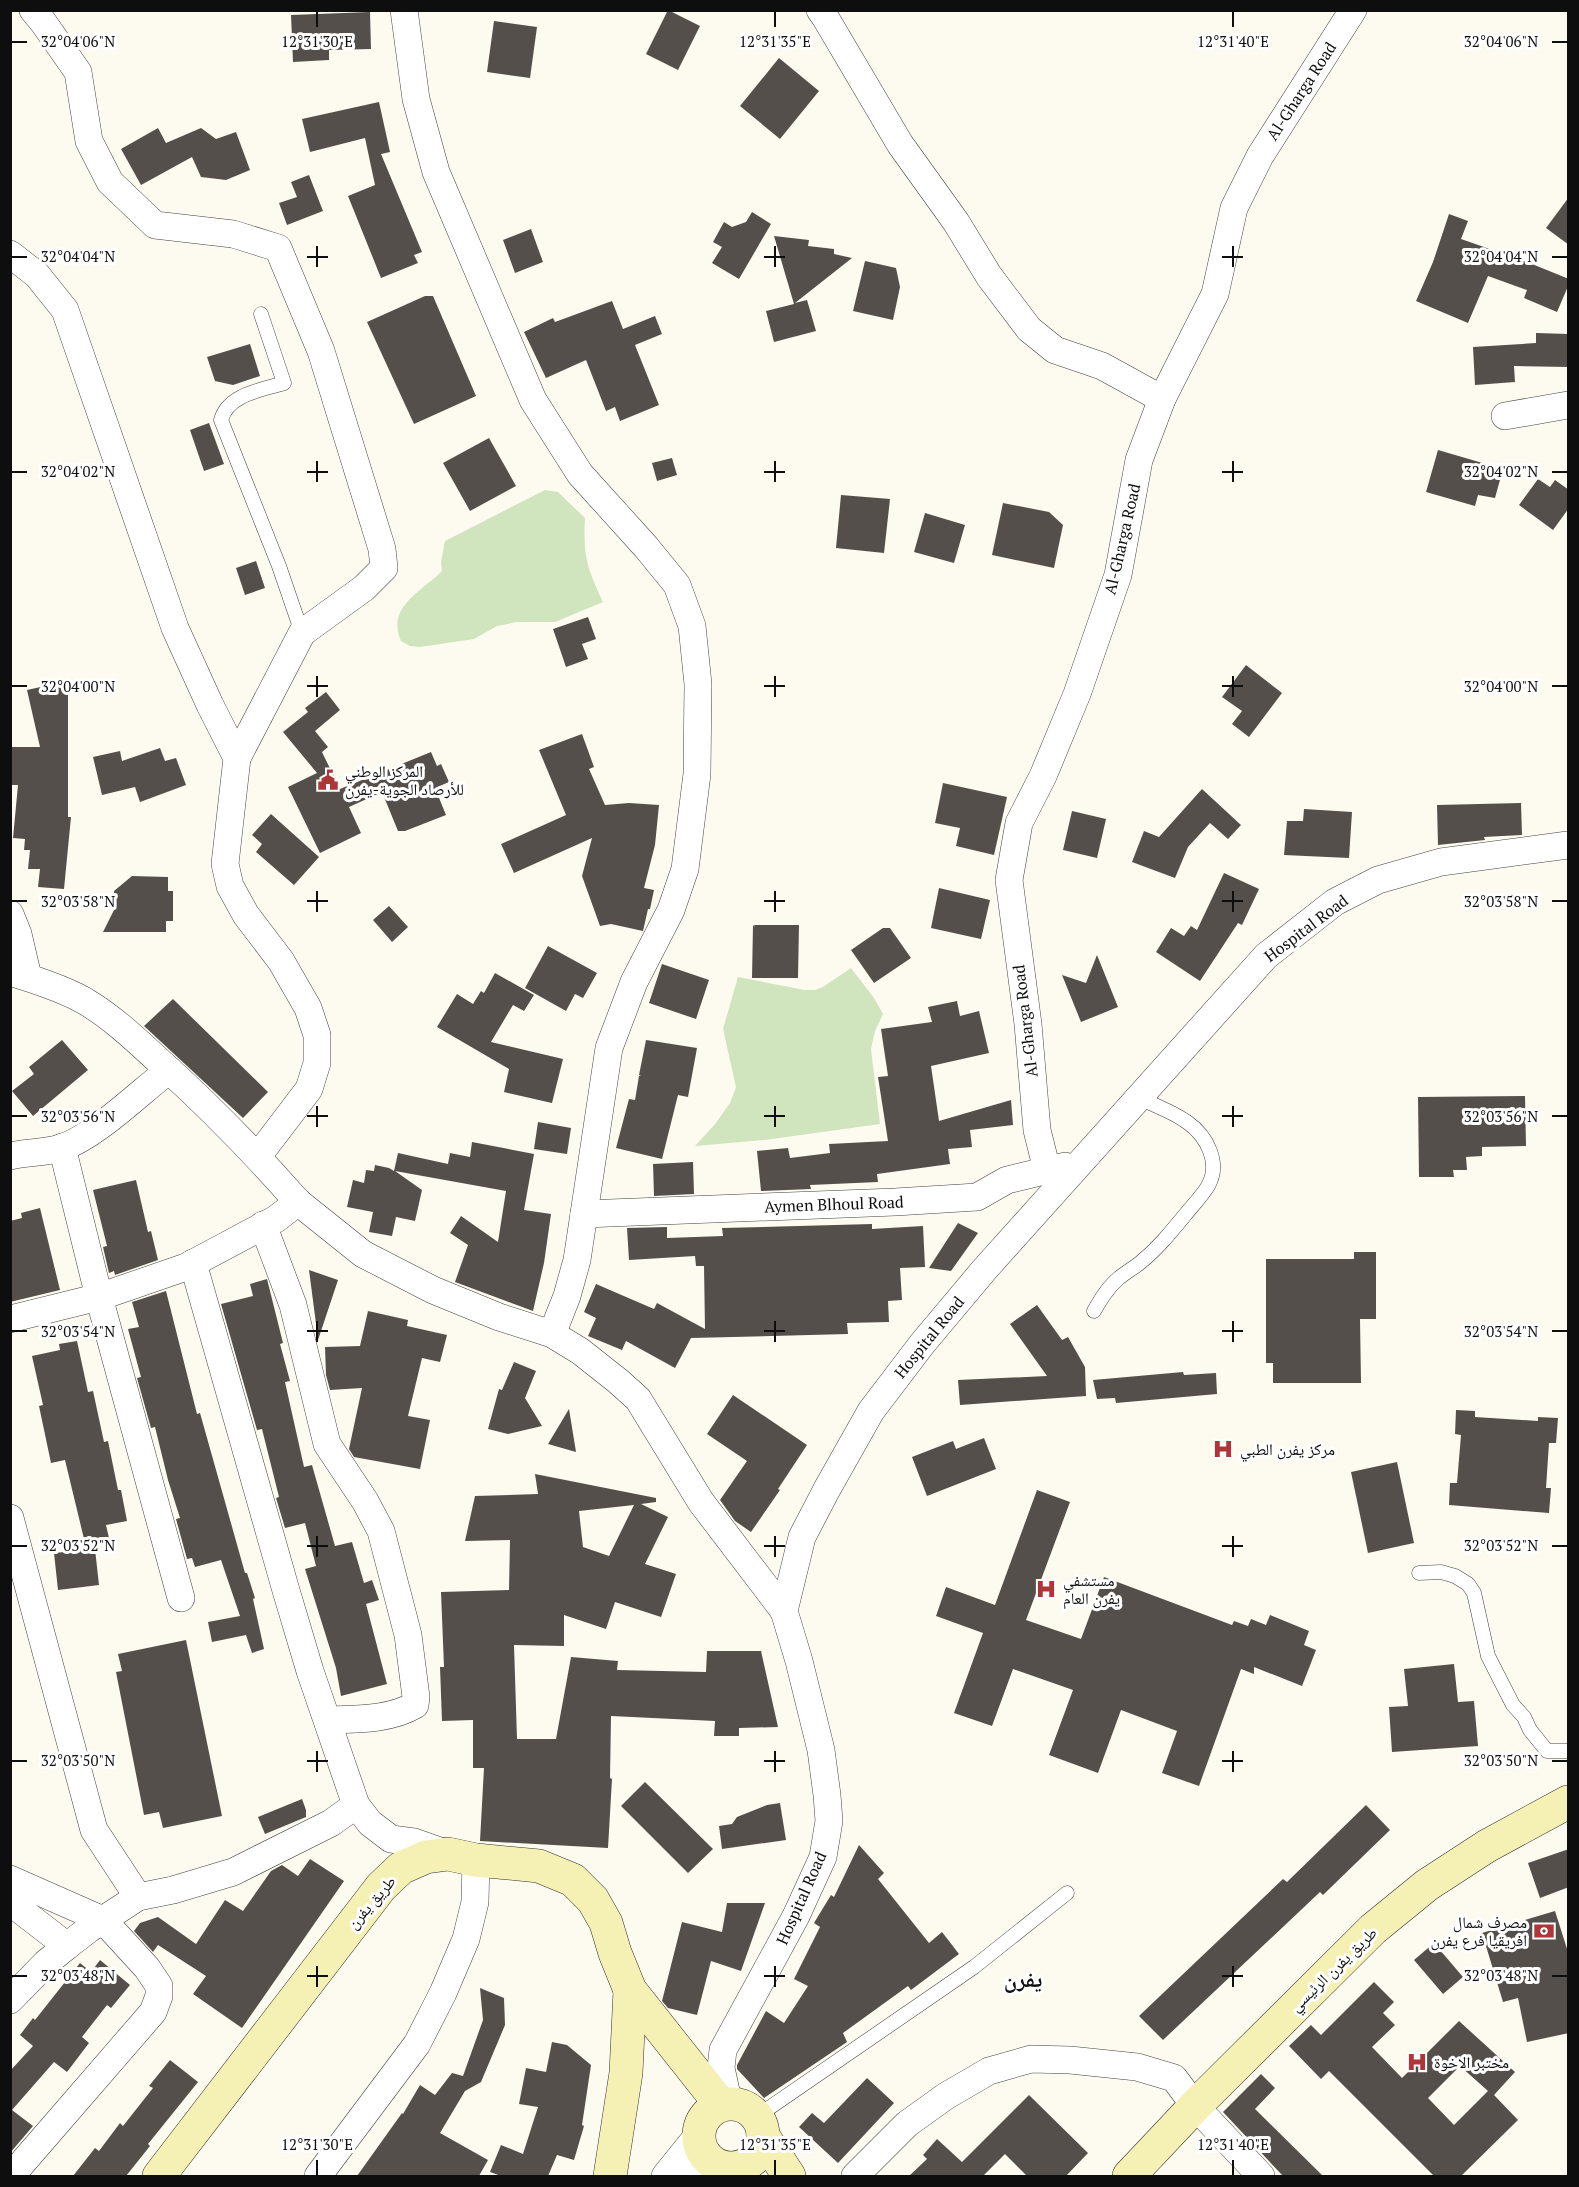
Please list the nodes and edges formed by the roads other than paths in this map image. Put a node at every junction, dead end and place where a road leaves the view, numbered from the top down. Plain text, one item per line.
1 (33, 10) edge
2 (404, 10) edge
3 (820, 10) edge
4 (1353, 10) edge
5 (10, 254) edge
6 (261, 314) dead end
7 (1162, 399) junction
8 (1569, 405) edge
9 (1505, 416) dead end
10 (302, 633) junction
11 (237, 758) junction
12 (1569, 845) edge
13 (10, 914) edge
14 (19, 975) edge
15 (170, 1070) junction
16 (1138, 1097) junction
17 (62, 1147) junction
18 (10, 1156) edge
19 (258, 1156) junction
20 (1078, 1163) junction
21 (1047, 1170) junction
22 (298, 1202) junction
23 (584, 1214) junction
24 (263, 1225) junction
25 (193, 1263) junction
26 (99, 1297) junction
27 (1094, 1311) dead end
28 (10, 1319) edge
29 (552, 1334) junction
30 (10, 1518) edge
31 (1419, 1573) dead end
32 (181, 1598) dead end
33 (784, 1611) junction
34 (328, 1720) junction
35 (1569, 1751) edge
36 (1569, 1802) edge
37 (356, 1805) junction
38 (462, 1857) junction
39 (10, 1879) edge
40 (1067, 1893) dead end
41 (138, 1897) junction
42 (10, 1902) edge
43 (103, 1920) junction
44 (67, 1946) junction
45 (630, 1990) junction
46 (10, 2000) edge
47 (1195, 2106) junction
48 (728, 2121) junction
49 (734, 2170) edge
50 (11, 2176) edge
51 (159, 2176) edge
52 (318, 2176) edge
53 (610, 2176) edge
54 (665, 2176) edge
55 (681, 2176) edge
56 (789, 2176) edge
57 (855, 2176) edge
58 (1129, 2176) edge
59 (1261, 2176) edge

1 - 10 street
2 - 23 street
3 - 7 street
4 - 7 street, Al-Gharga Road
5 - 11 street
6 - 10 lane
7 - 21 street, Al-Gharga Road
8 - 9 street
10 - 11 street
11 - 19 street
12 - 16 street, Hospital Road
13 - 14 street
14 - 15 street
15 - 17 street
15 - 19 street
16 - 20 street, Hospital Road
16 - 27 lane
17 - 18 street
17 - 26 street
19 - 22 street
20 - 21 street, Aymen Blhoul Road
20 - 33 street, Hospital Road
21 - 23 street, Aymen Blhoul Road
22 - 24 street
22 - 29 street
23 - 29 street
24 - 25 street
24 - 34 street
25 - 26 street
25 - 34 street
26 - 28 street
26 - 32 street
29 - 33 street
30 - 41 street
31 - 35 lane
33 - 48 street, Hospital Road
34 - 37 street
36 - 47 main road, طريق يفرن الرئيسي
37 - 38 street
37 - 41 street
38 - 45 main road, طريق يفرن
38 - 51 main road, طريق يفرن
38 - 52 street
39 - 43 street
40 - 48 lane
41 - 43 street
42 - 44 street
43 - 44 street
43 - 50 street
44 - 46 street
45 - 48 main road, طريق يفرن
45 - 53 main road
47 - 57 street
47 - 58 main road, طريق يفرن الرئيسي
47 - 59 street
48 - 49 main road
48 - 49 main road
48 - 54 street
48 - 56 main road
49 - 55 street

